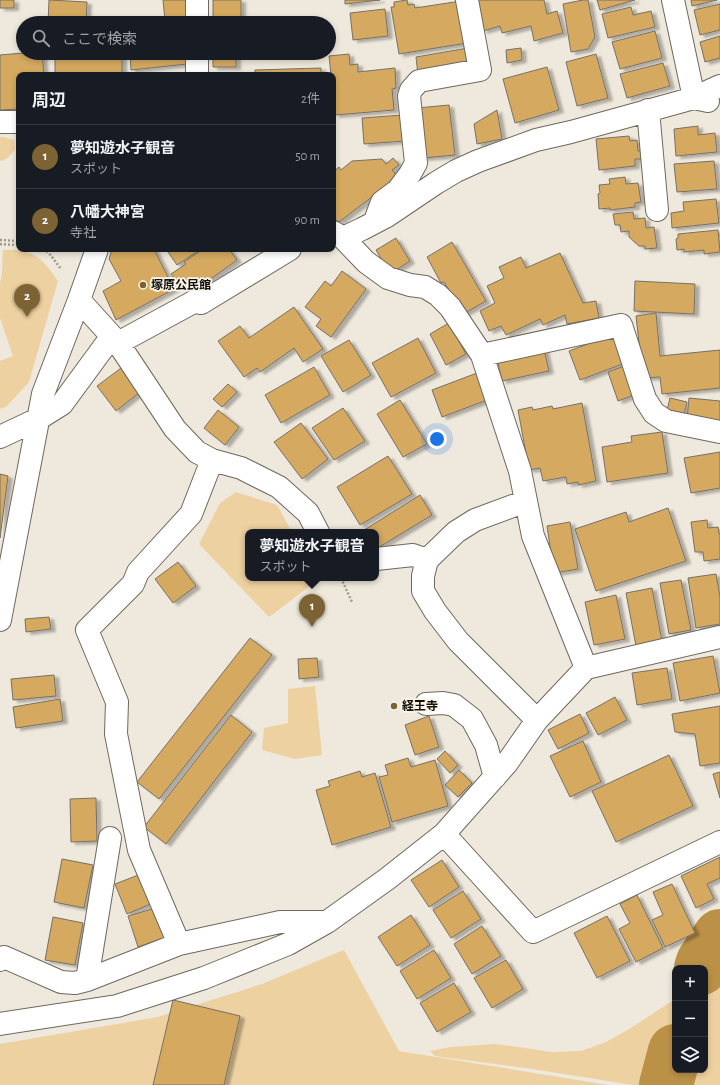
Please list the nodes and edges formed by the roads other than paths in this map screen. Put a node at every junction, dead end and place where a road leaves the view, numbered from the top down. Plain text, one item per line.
1 (197, 0) edge
2 (467, 0) edge
3 (673, 0) edge
4 (197, 16) edge
5 (720, 86) edge
6 (694, 98) junction
7 (720, 103) edge
8 (648, 110) junction
9 (0, 122) edge
10 (16, 122) edge
11 (657, 210) dead end
12 (375, 223) junction
13 (338, 235) edge
14 (96, 252) edge
15 (285, 252) edge
16 (79, 300) junction
17 (118, 343) junction
18 (482, 355) junction
19 (38, 419) junction
20 (720, 432) edge
21 (0, 437) edge
22 (212, 460) junction
23 (526, 502) junction
24 (316, 529) edge
25 (379, 559) edge
26 (427, 560) junction
27 (0, 620) edge
28 (719, 639) edge
29 (586, 668) junction
30 (426, 704) dead end
31 (537, 720) junction
32 (495, 777) junction
33 (444, 834) junction
34 (110, 838) dead end
35 (720, 842) edge
36 (327, 922) junction
37 (179, 944) junction
38 (0, 960) edge
39 (88, 980) junction
40 (0, 1024) edge

1 - 4 street
2 - 12 street
3 - 6 street
5 - 6 street
6 - 7 street
6 - 8 street
8 - 11 street
8 - 12 street
9 - 10 street
12 - 13 street
13 - 18 street
14 - 16 street
15 - 17 street
16 - 17 street
16 - 19 street
17 - 19 street
17 - 22 street
18 - 20 street
18 - 23 street
19 - 21 street
19 - 27 street
22 - 24 street
22 - 37 street
23 - 26 street
23 - 29 street
25 - 26 street
26 - 31 street
28 - 29 street
29 - 31 street
30 - 32 street
31 - 32 street
32 - 33 street
33 - 35 street
33 - 36 street
34 - 39 street
36 - 37 street
36 - 40 street
37 - 39 street
38 - 39 street

